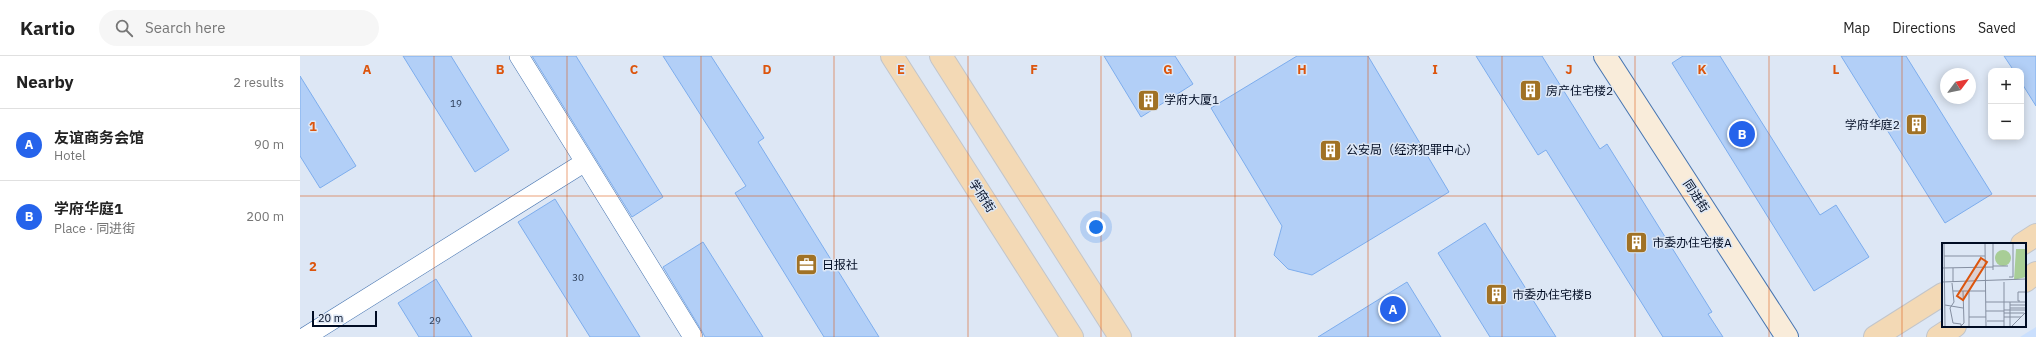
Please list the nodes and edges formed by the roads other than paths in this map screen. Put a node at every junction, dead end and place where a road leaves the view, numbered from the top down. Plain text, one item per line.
1 (519, 56) edge
2 (892, 56) edge
3 (941, 56) edge
4 (1605, 56) edge
5 (586, 162) junction
6 (2036, 235) edge
7 (2024, 243) edge
8 (2036, 273) edge
9 (2026, 279) edge
10 (1942, 295) edge
11 (1953, 327) edge
12 (306, 337) edge
13 (693, 337) edge
14 (1072, 337) edge
15 (1120, 337) edge
16 (1787, 337) edge
17 (1875, 337) edge
18 (1938, 337) edge

1 - 5 street
2 - 14 main road, 学府街
3 - 15 main road
4 - 16 street, 同进街
5 - 12 street
5 - 13 street
6 - 7 main road
8 - 9 main road
10 - 17 main road
11 - 18 main road

